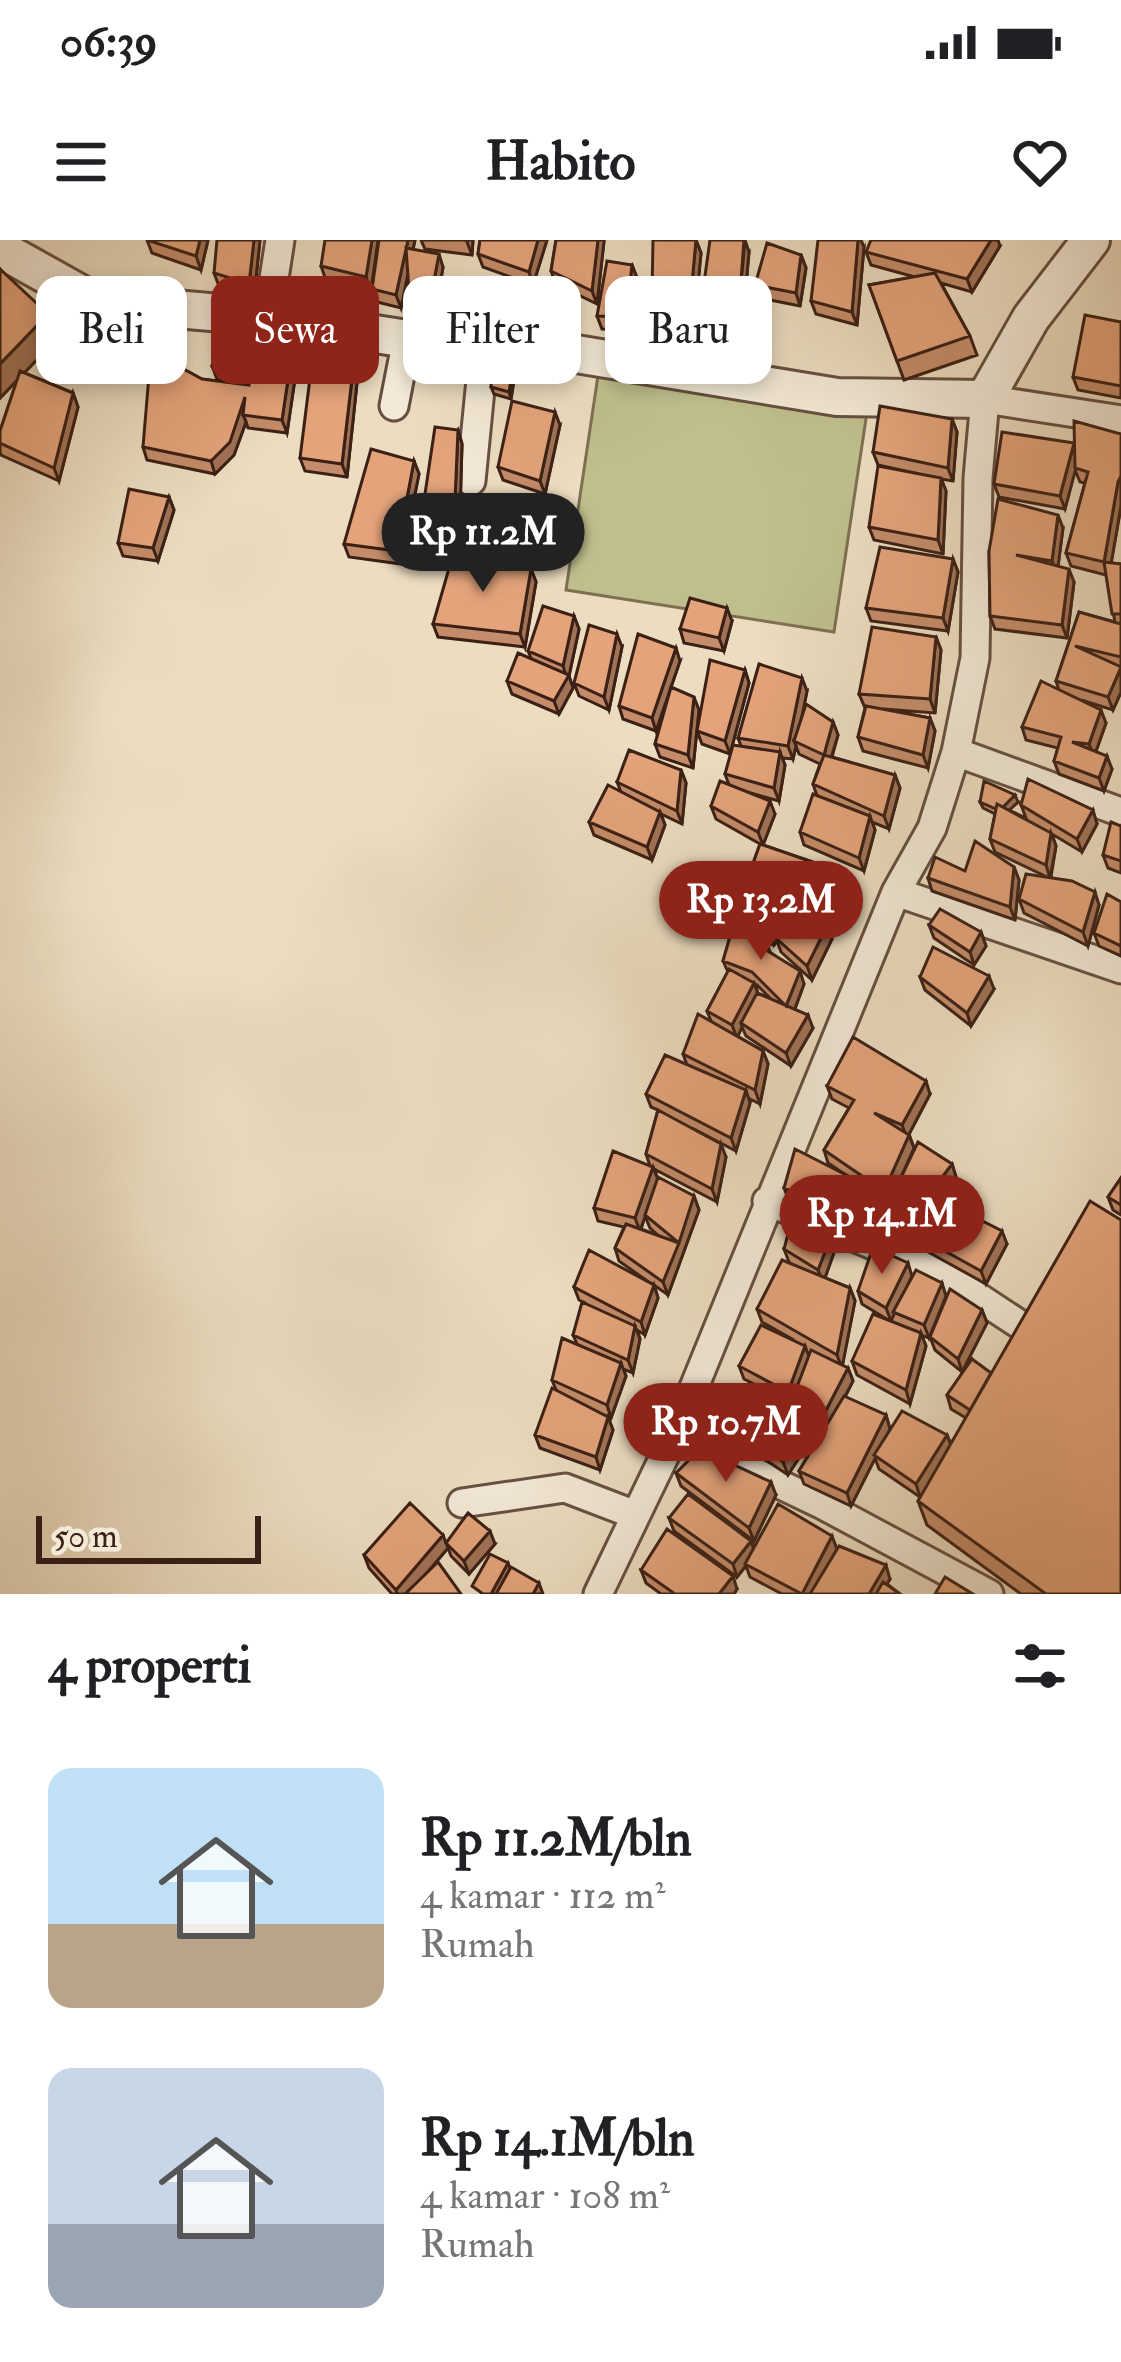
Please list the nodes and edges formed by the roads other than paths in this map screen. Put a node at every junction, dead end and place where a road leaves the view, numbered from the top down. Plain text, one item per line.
1 (280, 240) edge
2 (1091, 240) edge
3 (0, 249) edge
4 (274, 276) edge
5 (211, 312) edge
6 (581, 355) edge
7 (403, 360) edge
8 (481, 384) edge
9 (986, 399) junction
10 (394, 406) dead end
11 (1121, 420) edge
12 (471, 481) dead end
13 (956, 752) junction
14 (1121, 812) edge
15 (896, 892) junction
16 (1121, 969) edge
17 (767, 1201) junction
18 (1025, 1328) edge
19 (675, 1434) junction
20 (462, 1503) dead end
21 (633, 1514) junction
22 (598, 1594) edge
23 (989, 1594) edge

1 - 4 street
2 - 9 street
3 - 5 street
6 - 9 street
7 - 10 street
8 - 12 street
9 - 11 street
9 - 13 street
13 - 14 street
13 - 15 street
15 - 16 street
15 - 17 street
17 - 18 street
17 - 19 street
19 - 21 street
19 - 23 street
20 - 21 street
21 - 22 street

